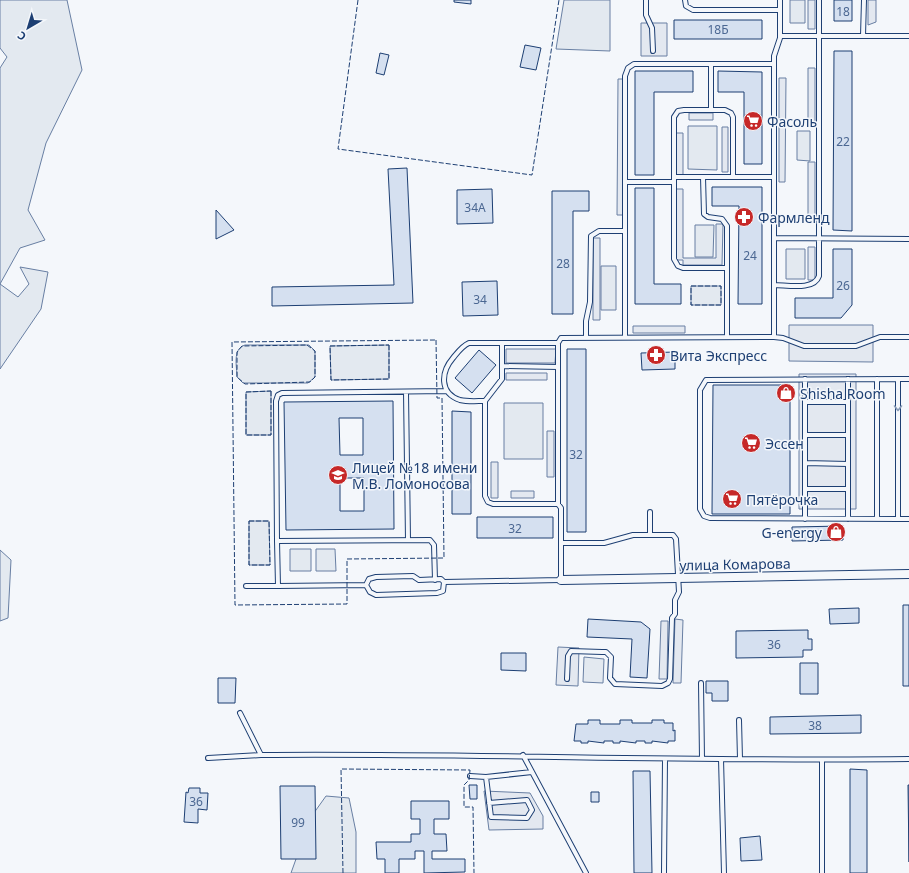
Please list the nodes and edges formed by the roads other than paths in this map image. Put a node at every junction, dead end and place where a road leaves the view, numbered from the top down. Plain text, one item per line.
1 (646, 0) edge
2 (685, 0) edge
3 (780, 0) edge
4 (819, 0) edge
5 (864, 0) edge
6 (780, 10) junction
7 (780, 36) junction
8 (819, 36) junction
9 (863, 36) junction
10 (909, 36) edge
11 (652, 51) dead end
12 (711, 64) junction
13 (774, 64) junction
14 (711, 110) junction
15 (674, 177) junction
16 (703, 177) junction
17 (733, 177) junction
18 (774, 177) junction
19 (625, 182) junction
20 (674, 182) junction
21 (625, 231) junction
22 (774, 238) junction
23 (819, 239) junction
24 (909, 239) edge
25 (727, 268) junction
26 (774, 285) junction
27 (586, 337) junction
28 (625, 337) junction
29 (727, 337) junction
30 (774, 337) junction
31 (909, 337) edge
32 (502, 343) junction
33 (558, 343) junction
34 (502, 366) junction
35 (558, 367) junction
36 (805, 379) junction
37 (848, 379) junction
38 (877, 379) junction
39 (898, 379) junction
40 (909, 379) edge
41 (447, 391) junction
42 (406, 392) junction
43 (485, 401) junction
44 (805, 402) junction
45 (848, 402) junction
46 (805, 435) junction
47 (848, 435) junction
48 (805, 463) junction
49 (848, 464) junction
50 (805, 489) junction
51 (848, 489) junction
52 (558, 504) junction
53 (650, 512) dead end
54 (805, 519) junction
55 (848, 519) junction
56 (877, 519) junction
57 (898, 519) junction
58 (909, 519) edge
59 (650, 535) junction
60 (408, 540) junction
61 (278, 541) junction
62 (561, 543) junction
63 (909, 574) edge
64 (680, 578) junction
65 (435, 580) junction
66 (561, 580) junction
67 (444, 582) junction
68 (366, 585) junction
69 (246, 586) dead end
70 (278, 586) junction
71 (567, 679) dead end
72 (701, 683) dead end
73 (240, 714) dead end
74 (739, 720) dead end
75 (261, 755) junction
76 (523, 755) junction
77 (208, 758) dead end
78 (665, 759) junction
79 (702, 759) junction
80 (721, 759) junction
81 (740, 759) junction
82 (909, 759) edge
83 (822, 760) junction
84 (532, 772) junction
85 (470, 776) dead end
86 (486, 776) junction
87 (489, 803) junction
88 (586, 873) edge
89 (664, 873) edge
90 (724, 873) edge
91 (822, 873) edge

1 - 11 lane
2 - 6 lane
3 - 6 lane
4 - 8 lane
5 - 9 lane
6 - 7 lane
7 - 8 lane
7 - 13 lane
8 - 9 lane
8 - 23 lane
9 - 10 lane
12 - 13 lane
12 - 14 lane
12 - 19 lane
13 - 18 lane
14 - 15 lane
14 - 17 lane
15 - 16 lane
15 - 20 lane
16 - 17 lane
16 - 25 lane
17 - 18 lane
18 - 22 lane
19 - 20 lane
19 - 21 lane
20 - 25 lane
21 - 27 lane
21 - 28 lane
22 - 23 lane
22 - 26 lane
23 - 24 lane
23 - 26 lane
25 - 29 lane
26 - 30 lane
27 - 28 lane
27 - 33 lane
28 - 29 lane
29 - 30 lane
30 - 31 lane
32 - 33 lane
32 - 34 lane
32 - 41 lane
33 - 35 lane
34 - 35 lane
34 - 43 lane
35 - 52 lane
36 - 37 lane
36 - 44 lane
36 - 54 lane
37 - 38 lane
37 - 45 lane
38 - 39 lane
38 - 56 lane
39 - 40 lane
39 -> 57 lane
41 - 42 lane
41 - 43 lane
42 - 60 lane
42 - 61 lane
43 - 52 lane
44 - 45 lane
44 - 46 lane
45 - 47 lane
46 - 47 lane
46 - 48 lane
47 - 49 lane
48 - 49 lane
48 - 50 lane
49 - 51 lane
50 - 51 lane
50 - 54 lane
51 - 55 lane
52 - 62 lane
53 - 59 lane
54 - 55 lane
55 - 56 lane
56 - 57 lane
57 - 58 lane
59 - 62 lane
59 - 64 lane
60 - 61 lane
60 - 65 lane
61 - 70 lane
62 - 66 lane
63 - 64 street, улица Комарова
64 - 66 street, улица Комарова
64 - 71 lane
65 - 67 lane
65 - 68 lane
66 - 67 lane
67 - 68 lane
68 - 70 lane
69 - 70 lane
72 - 79 lane
73 - 75 lane
74 - 81 lane
75 - 76 lane
75 - 77 lane
76 - 78 lane
76 - 84 lane
78 - 79 lane
78 - 89 lane
79 - 80 lane
80 - 81 lane
80 - 90 lane
81 - 83 lane
82 - 83 lane
83 - 91 lane
84 - 86 lane
84 - 88 lane
85 - 86 lane
86 - 87 lane
87 - 87 lane

